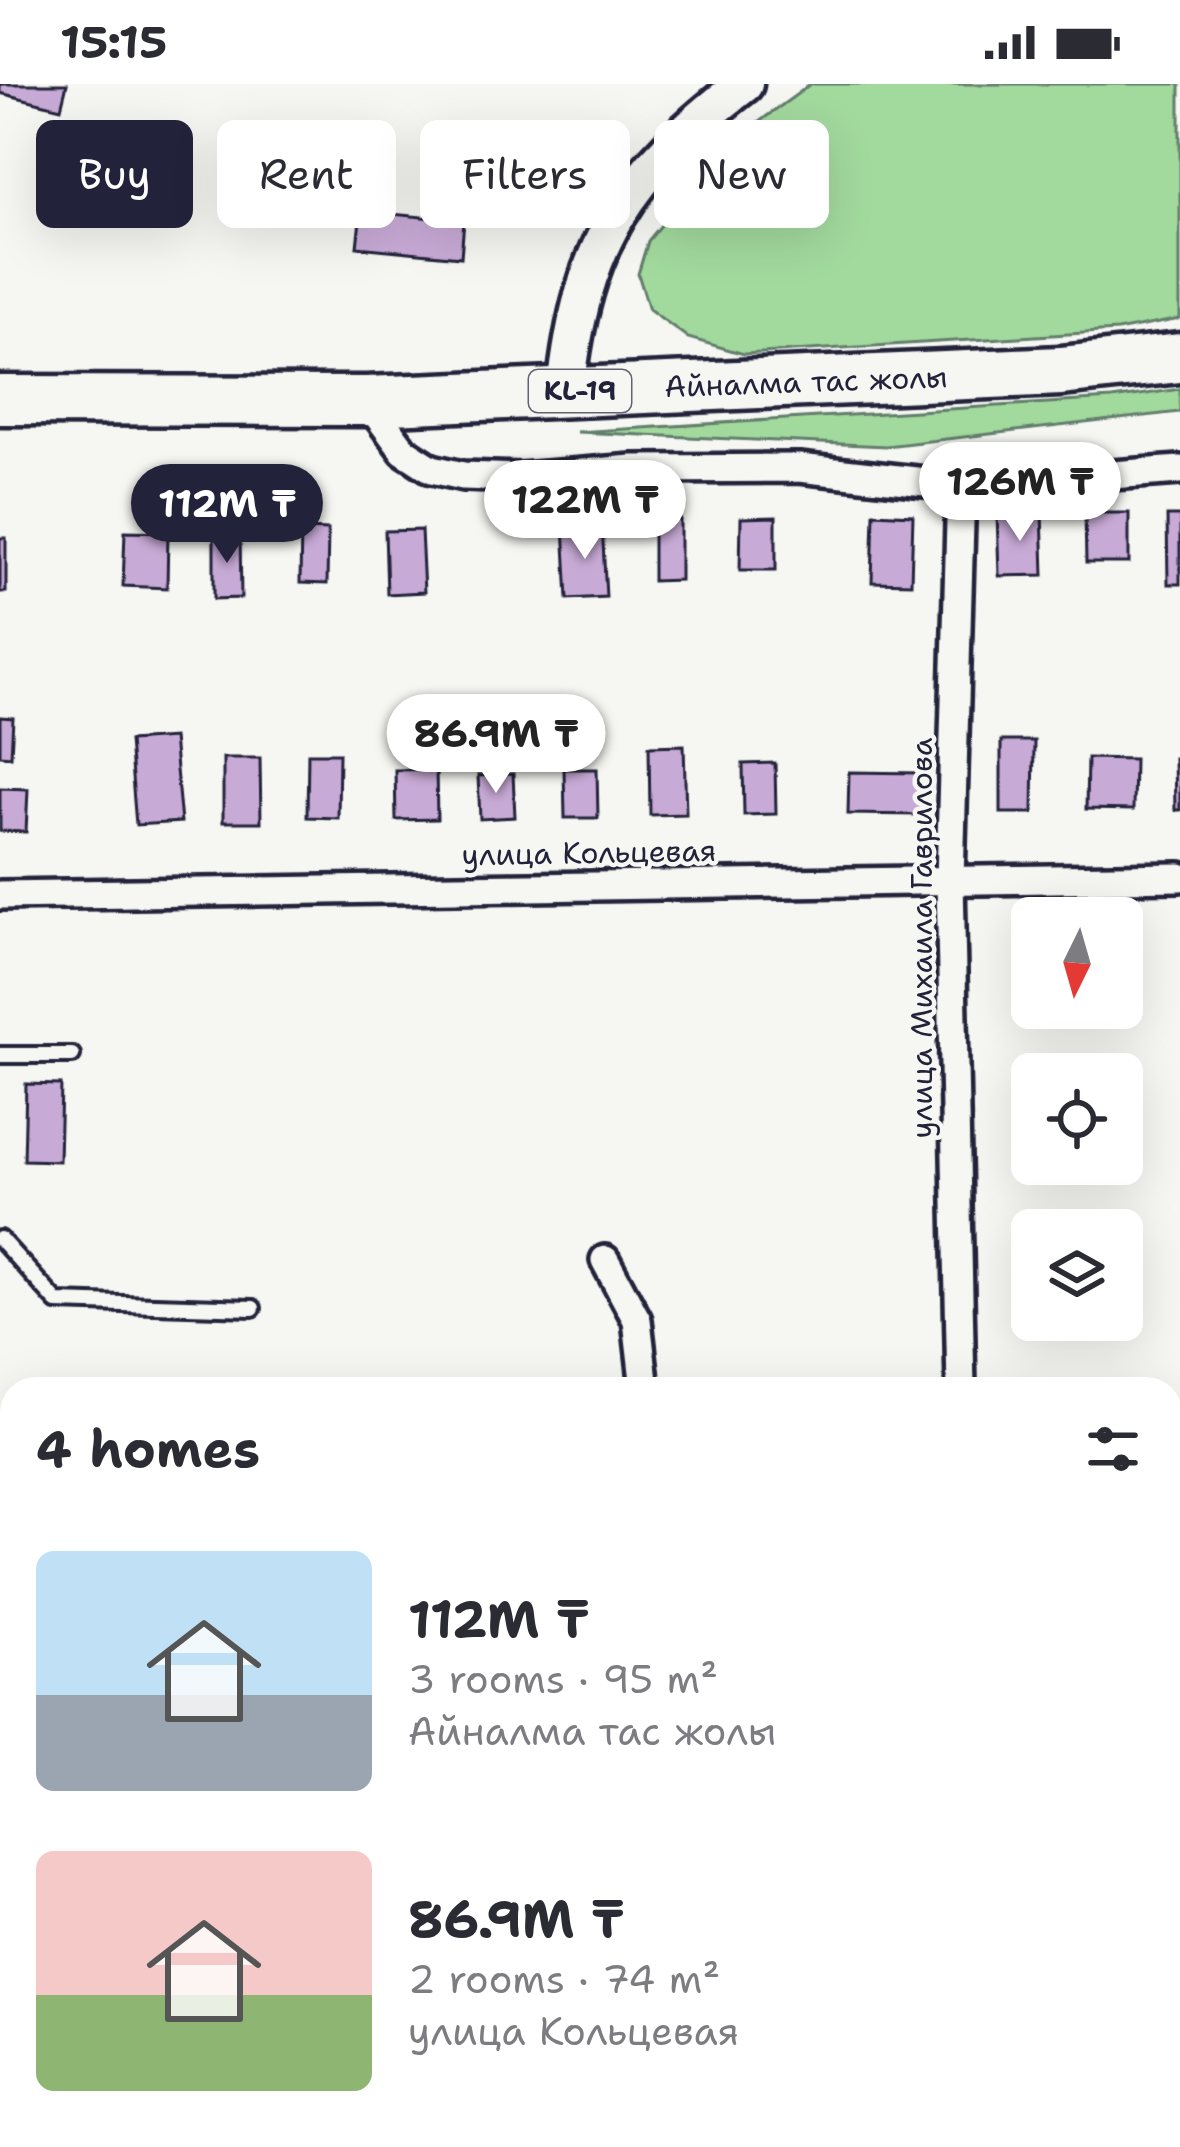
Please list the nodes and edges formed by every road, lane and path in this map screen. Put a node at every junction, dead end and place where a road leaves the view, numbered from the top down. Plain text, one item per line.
1 (744, 84) edge
2 (1180, 358) edge
3 (566, 391) junction
4 (0, 400) edge
5 (367, 401) junction
6 (1180, 470) edge
7 (961, 486) junction
8 (1180, 877) edge
9 (950, 880) junction
10 (0, 896) edge
11 (0, 1055) edge
12 (72, 1055) dead end
13 (0, 1239) edge
14 (605, 1260) dead end
15 (253, 1308) dead end
16 (644, 1377) edge
17 (961, 1377) edge

1 - 3 main road
2 - 3 highway, Айналма тас жолы / КL-19
3 - 5 highway, Айналма тас жолы / КL-19
4 - 5 highway, Айналма тас жолы / КL-19
5 - 7 street
6 - 7 street
7 - 9 street, улица Михаила Гаврилова
8 - 9 street, улица Кольцевая
9 - 10 street, улица Кольцевая
9 - 17 street, улица Михаила Гаврилова
11 - 12 lane
13 - 15 lane
14 - 16 street

